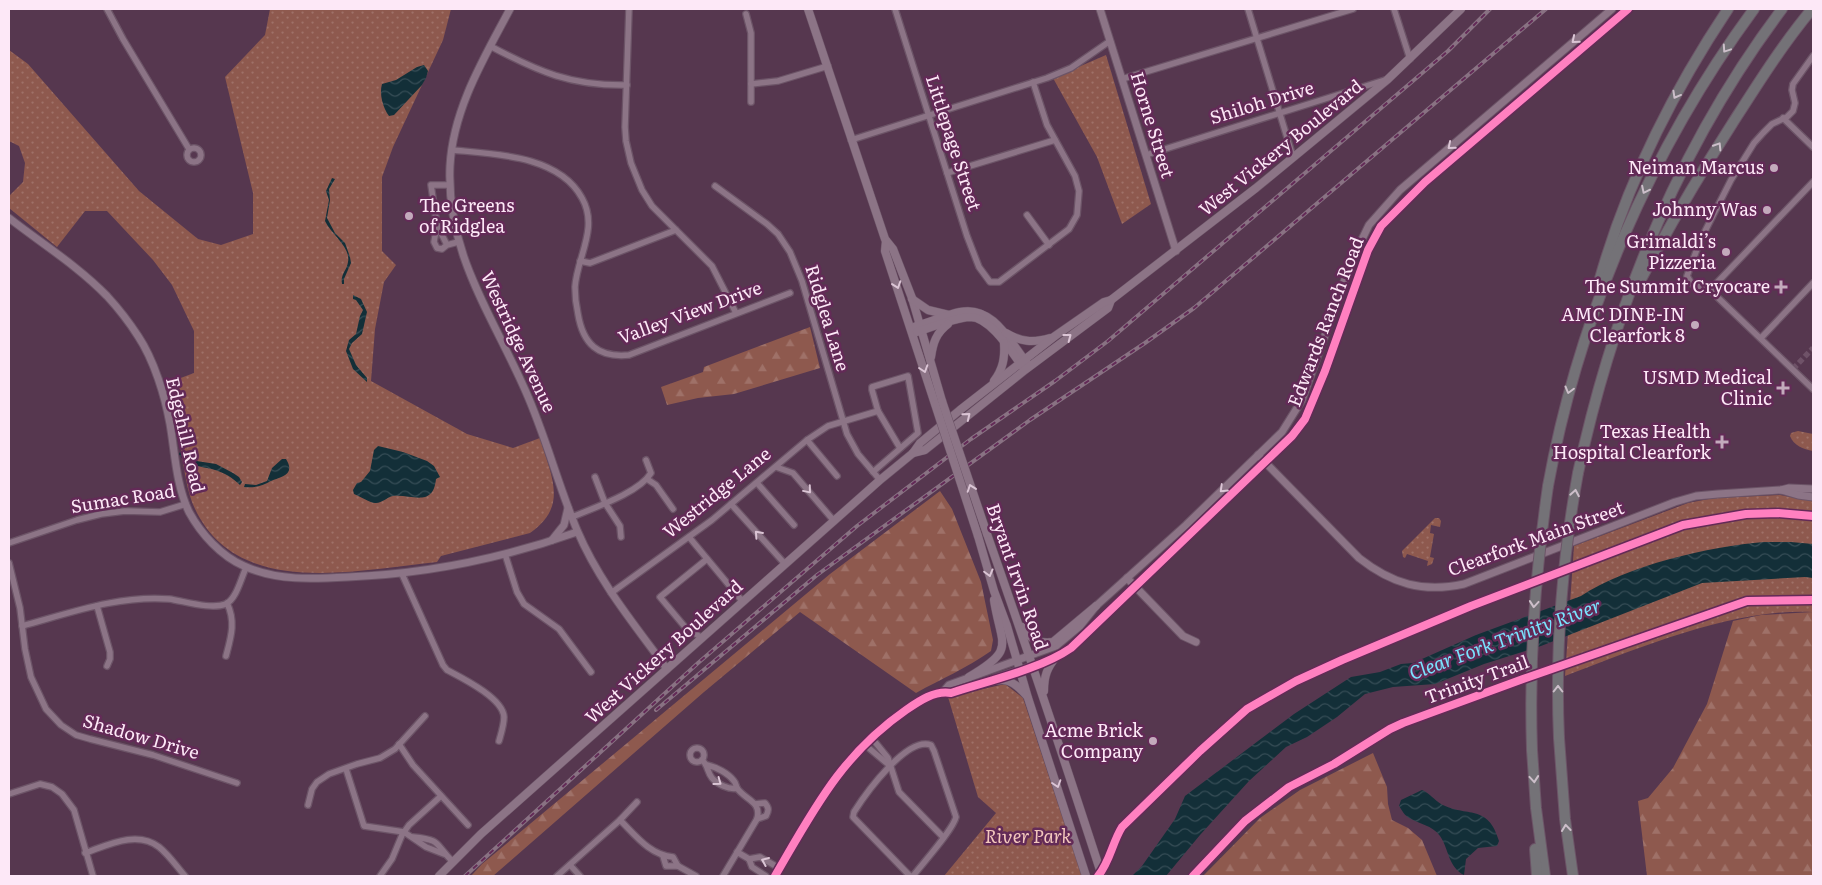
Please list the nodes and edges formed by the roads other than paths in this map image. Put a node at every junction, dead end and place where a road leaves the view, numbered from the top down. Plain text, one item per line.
1 (107, 9) edge
2 (510, 9) edge
3 (629, 9) edge
4 (808, 9) edge
5 (895, 9) edge
6 (1100, 9) edge
7 (1248, 9) edge
8 (1353, 9) edge
9 (1394, 9) edge
10 (1461, 9) edge
11 (1612, 9) edge
12 (1628, 9) edge
13 (1728, 9) edge
14 (1754, 9) edge
15 (1782, 9) edge
16 (1812, 9) edge
17 (746, 14) dead end
18 (1257, 38) junction
19 (1110, 41) junction
20 (490, 46) junction
21 (1813, 56) edge
22 (1410, 59) junction
23 (828, 66) junction
24 (1122, 79) junction
25 (1387, 80) junction
26 (1033, 82) junction
27 (751, 84) junction
28 (628, 85) junction
29 (752, 102) dead end
30 (1278, 113) junction
31 (929, 116) junction
32 (1783, 118) junction
33 (851, 140) junction
34 (1055, 140) junction
35 (1813, 147) edge
36 (189, 149) dead end
37 (452, 150) junction
38 (1146, 155) junction
39 (1293, 157) junction
40 (947, 173) junction
41 (1813, 182) edge
42 (450, 185) junction
43 (715, 186) dead end
44 (1400, 190) junction
45 (1408, 199) junction
46 (1027, 215) dead end
47 (9, 218) edge
48 (676, 230) junction
49 (438, 236) junction
50 (886, 241) junction
51 (458, 242) junction
52 (447, 245) junction
53 (1049, 245) junction
54 (1176, 251) junction
55 (580, 262) junction
56 (1813, 283) edge
57 (1710, 290) junction
58 (790, 293) dead end
59 (912, 298) junction
60 (1111, 300) junction
61 (736, 313) junction
62 (952, 318) junction
63 (1617, 326) junction
64 (921, 328) junction
65 (1002, 330) junction
66 (912, 331) junction
67 (1055, 336) junction
68 (1761, 338) junction
69 (1004, 343) junction
70 (930, 359) junction
71 (1024, 365) junction
72 (1575, 369) junction
73 (1310, 378) junction
74 (1321, 381) junction
75 (1813, 389) edge
76 (973, 400) junction
77 (939, 403) junction
78 (878, 410) junction
79 (844, 421) junction
80 (806, 440) junction
81 (900, 448) junction
82 (913, 453) junction
83 (1258, 455) junction
84 (646, 460) dead end
85 (1265, 462) junction
86 (776, 466) junction
87 (873, 472) junction
88 (838, 476) dead end
89 (596, 478) dead end
90 (647, 479) junction
91 (880, 480) junction
92 (757, 483) junction
93 (1813, 489) edge
94 (1781, 490) junction
95 (1813, 497) edge
96 (605, 502) junction
97 (186, 504) junction
98 (731, 504) junction
99 (568, 508) junction
100 (673, 509) dead end
101 (572, 517) junction
102 (1190, 520) junction
103 (834, 521) junction
104 (794, 525) dead end
105 (578, 532) junction
106 (982, 535) junction
107 (689, 536) junction
108 (621, 537) dead end
109 (551, 541) junction
110 (9, 543) edge
111 (1176, 549) junction
112 (505, 554) junction
113 (707, 559) junction
114 (9, 563) edge
115 (785, 564) junction
116 (246, 568) junction
117 (402, 574) junction
118 (1127, 578) junction
119 (1136, 587) junction
120 (994, 591) junction
121 (611, 594) junction
122 (743, 602) junction
123 (227, 603) junction
124 (97, 606) junction
125 (1096, 606) junction
126 (1018, 621) junction
127 (22, 626) junction
128 (702, 638) junction
129 (1196, 642) dead end
130 (226, 656) dead end
131 (1028, 657) junction
132 (1056, 657) junction
133 (1018, 661) junction
134 (107, 666) dead end
135 (1032, 667) junction
136 (667, 669) junction
137 (1021, 670) junction
138 (591, 672) dead end
139 (969, 677) junction
140 (974, 685) junction
141 (943, 692) junction
142 (1044, 696) junction
143 (1028, 698) junction
144 (425, 716) dead end
145 (871, 737) junction
146 (499, 741) dead end
147 (399, 744) junction
148 (864, 744) junction
149 (889, 765) junction
150 (346, 769) junction
151 (237, 783) dead end
152 (737, 788) junction
153 (9, 794) edge
154 (441, 796) junction
155 (637, 802) dead end
156 (308, 804) dead end
157 (755, 804) junction
158 (1536, 808) junction
159 (757, 819) junction
160 (620, 820) junction
161 (468, 826) dead end
162 (404, 832) junction
163 (943, 837) junction
164 (737, 852) junction
165 (85, 853) junction
166 (663, 856) junction
167 (749, 859) junction
168 (452, 862) junction
169 (570, 865) junction
170 (678, 866) junction
171 (779, 868) junction
172 (93, 876) edge
173 (185, 876) edge
174 (380, 876) edge
175 (438, 876) edge
176 (557, 876) edge
177 (580, 876) edge
178 (696, 876) edge
179 (723, 876) edge
180 (766, 876) edge
181 (775, 876) edge
182 (911, 876) edge
183 (1086, 876) edge
184 (1102, 876) edge
185 (1537, 876) edge
186 (1545, 876) edge
187 (1573, 876) edge

1 - 36 street
2 - 20 street, Westridge Avenue
3 - 28 street
4 - 23 main road
5 - 31 street, Littlepage Street
6 - 19 street, Horne Street
7 - 18 street
8 - 18 street
9 - 22 street
10 - 22 main road, West Vickery Boulevard
11 -> 44 street, Edwards Ranch Road
12 - 45 street, Edwards Ranch Road
13 -> 72 highway
14 -> 72 highway
15 - 63 highway
63 -> 16 highway
17 - 27 street
18 - 24 street
18 - 30 street
19 - 24 street, Horne Street
19 - 26 street
20 - 28 street
20 - 37 street, Westridge Avenue
21 - 32 street
22 - 25 main road, West Vickery Boulevard
23 - 27 street
23 - 33 main road
24 - 38 street, Horne Street
25 - 30 street, Shiloh Drive
25 - 39 main road, West Vickery Boulevard
26 - 31 street
26 - 34 street
27 - 29 street
28 - 48 street
30 - 38 street, Shiloh Drive
30 - 39 street
31 - 33 street
31 - 40 street, Littlepage Street
32 - 35 street
32 - 57 street
33 - 50 main road
34 - 40 street
34 - 53 street
37 - 42 street, Westridge Avenue
37 - 55 street
38 - 54 street, Horne Street
39 - 54 main road, West Vickery Boulevard
40 - 53 street, Littlepage Street
41 - 57 street
42 - 49 street
42 - 51 street, Westridge Avenue
43 - 79 street, Ridglea Lane
44 - 45 street
44 - 73 street, Edwards Ranch Road
45 - 74 street, Edwards Ranch Road
46 - 53 street
47 - 97 street, Edgehill Road
48 - 55 street
48 - 61 street
49 - 52 street
49 - 52 street
50 - 59 main road
50 -> 66 main road
51 - 52 street
51 - 99 street, Westridge Avenue
54 - 60 main road, West Vickery Boulevard
55 - 61 street, Valley View Drive
56 - 68 street
57 - 68 street
58 - 61 street, Valley View Drive
59 - 62 main road
59 - 64 main road
60 - 67 main road, West Vickery Boulevard
71 -> 60 main road, West Vickery Boulevard
62 - 64 main road
62 - 65 main road
62 - 69 main road
62 - 70 main road
187 -> 63 highway, bridge
64 - 66 main road
64 - 70 main road
65 - 67 main road
65 - 71 main road
66 -> 77 main road
67 - 71 main road, West Vickery Boulevard
68 - 75 street
69 - 71 main road
69 - 76 main road
70 - 77 main road
71 - 76 main road, West Vickery Boulevard
82 -> 71 main road, West Vickery Boulevard
72 -> 158 highway, bridge
73 - 74 street
73 - 83 street, Edwards Ranch Road
74 - 85 street, Edwards Ranch Road
76 - 82 main road, West Vickery Boulevard
77 - 106 main road, Bryant Irvin Road, bridge
78 - 79 street, Westridge Lane
78 - 81 street
78 - 81 street
79 - 80 street, Westridge Lane
79 - 87 street, Ridglea Lane
80 - 86 street, Westridge Lane
80 - 88 street
81 - 87 street
82 - 91 main road, West Vickery Boulevard
83 - 85 street, Clearfork Main Street
83 -> 102 street, Edwards Ranch Road
84 - 90 street
85 - 94 street, Clearfork Main Street
85 - 111 street, Edwards Ranch Road
86 - 92 street, Westridge Lane
86 -> 103 street
87 - 91 street, Ridglea Lane
89 - 96 street
90 - 96 street
90 - 100 street
91 - 103 main road, West Vickery Boulevard
92 - 98 street, Westridge Lane
92 - 104 street
93 - 94 street, Clearfork Main Street
94 - 95 street, Clearfork Main Street
96 - 101 street
96 - 108 street
97 - 110 street, Sumac Road
97 - 116 street, Edgehill Road
98 - 107 street, Westridge Lane
115 -> 98 street
99 - 101 street, Westridge Avenue
99 - 109 street
101 - 105 street, Westridge Avenue
102 - 111 street
102 - 118 street, Edwards Ranch Road
103 - 115 main road, West Vickery Boulevard
105 - 109 street, Edgehill Road
105 - 121 street, Westridge Avenue
106 -> 120 main road, Bryant Irvin Road
106 - 126 main road, Bryant Irvin Road
107 - 113 street
107 - 121 street, Westridge Lane
109 - 112 street, Edgehill Road
111 - 119 street, Edwards Ranch Road
112 - 117 street, Edgehill Road
112 - 138 street
113 - 122 street
113 - 128 street
114 - 127 street, Shadow Drive
115 - 122 main road, West Vickery Boulevard
116 - 117 street, Edgehill Road
116 - 123 street
117 - 146 street
118 - 119 street
118 - 125 street, Edwards Ranch Road
119 - 129 street
119 - 132 street, Edwards Ranch Road
120 - 133 main road, Bryant Irvin Road
120 - 139 main road
121 - 136 street, Westridge Avenue
122 - 128 main road, West Vickery Boulevard
123 - 124 street
123 - 130 street
124 - 127 street
124 - 134 street
125 - 126 main road
125 - 131 street, Edwards Ranch Road
126 - 131 main road, Bryant Irvin Road
127 - 151 street, Shadow Drive
128 - 136 main road, West Vickery Boulevard
131 - 133 street, Edwards Ranch Road
131 - 135 main road, Bryant Irvin Road
132 - 135 street, Edwards Ranch Road
132 - 142 main road
133 - 137 main road, Bryant Irvin Road
133 - 139 street, Edwards Ranch Road
135 - 137 street, Edwards Ranch Road
135 - 142 main road, Bryant Irvin Road
136 - 168 main road, West Vickery Boulevard
137 - 140 street, Edwards Ranch Road
137 - 143 main road, Bryant Irvin Road
139 - 141 street, Edwards Ranch Road
140 - 141 street, Edwards Ranch Road
140 - 143 main road
141 - 145 street
142 - 184 main road, Bryant Irvin Road
143 -> 183 main road, Bryant Irvin Road
144 - 147 street
145 - 148 street
145 - 149 street
147 - 150 street
147 - 154 street
148 - 149 street
148 - 171 street
149 - 163 street
149 - 163 street
149 - 182 street
150 - 156 street
150 - 162 street
152 -> 152 street
152 - 157 street
153 - 165 street
154 - 161 street
154 - 162 street
155 - 160 street
157 - 159 street
157 - 159 street
158 - 185 highway
158 - 186 highway
159 - 164 street
160 - 166 street
160 - 169 street
162 - 168 street
162 - 174 street
163 - 182 street
164 - 167 street
164 - 179 street
165 - 172 street
165 - 173 street
166 - 170 street
166 - 170 street
171 -> 167 street
167 - 180 street
168 - 175 main road, West Vickery Boulevard
169 - 176 street
169 - 177 street
170 - 178 street
171 - 181 street

